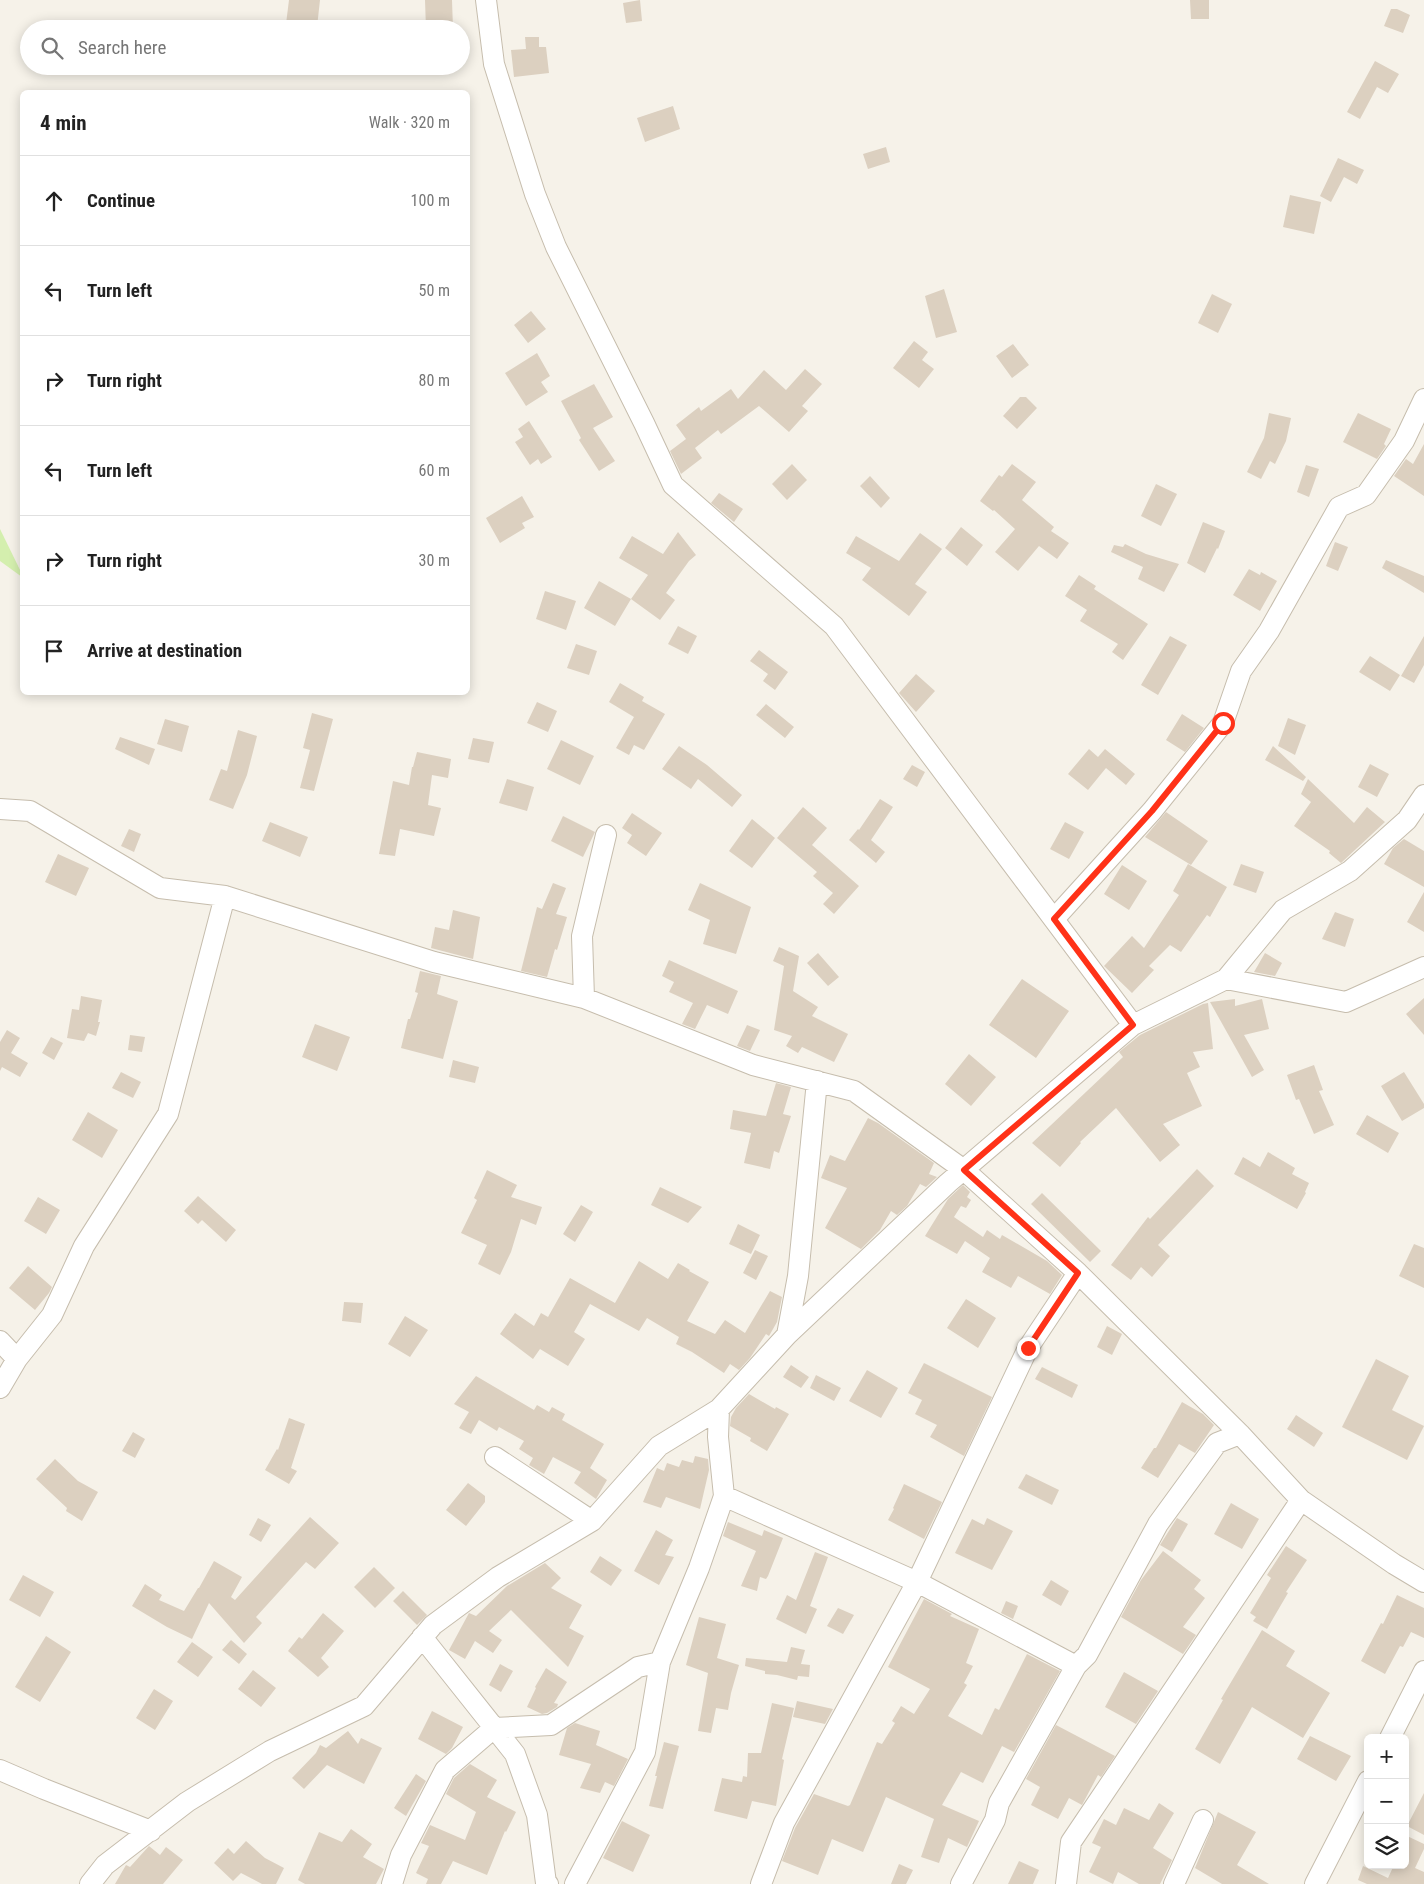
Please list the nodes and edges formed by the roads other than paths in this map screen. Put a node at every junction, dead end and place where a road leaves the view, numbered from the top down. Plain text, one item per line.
1 (486, 0) edge
2 (1424, 399) edge
3 (1424, 795) edge
4 (0, 809) edge
5 (606, 835) dead end
6 (224, 896) junction
7 (1054, 919) junction
8 (1424, 967) edge
9 (1226, 980) junction
10 (584, 998) junction
11 (1133, 1025) junction
12 (817, 1081) junction
13 (964, 1170) junction
14 (1078, 1273) junction
15 (787, 1335) junction
16 (0, 1341) edge
17 (16, 1360) junction
18 (0, 1388) edge
19 (719, 1409) junction
20 (1240, 1434) junction
21 (495, 1457) dead end
22 (724, 1496) junction
23 (1300, 1500) junction
24 (592, 1521) junction
25 (917, 1582) junction
26 (1424, 1582) edge
27 (422, 1637) junction
28 (660, 1662) junction
29 (1076, 1666) junction
30 (1424, 1671) edge
31 (494, 1728) junction
32 (1392, 1734) edge
33 (0, 1770) edge
34 (1364, 1789) edge
35 (1203, 1820) dead end
36 (151, 1830) junction
37 (90, 1884) edge
38 (392, 1884) edge
39 (548, 1884) edge
40 (575, 1884) edge
41 (761, 1884) edge
42 (961, 1884) edge
43 (1066, 1884) edge
44 (1174, 1884) edge
45 (1315, 1884) edge

1 - 7 street
2 - 7 street
3 - 9 street
4 - 6 street
5 - 10 street
6 - 10 street
6 - 17 street
7 - 11 street
8 - 9 street
9 - 11 street
10 - 12 street
11 - 13 street
12 - 13 street
12 - 15 street
13 - 14 street
13 - 15 street
14 - 20 street
14 - 25 street
15 - 19 street
16 - 17 street
17 - 18 street
19 - 22 street
19 - 24 street
20 - 23 street
20 - 29 street
21 - 24 street
22 - 25 street
22 - 28 street
23 - 26 street
23 - 43 street
24 - 27 street
25 - 29 street
25 - 41 street
27 - 31 street
27 - 36 street
28 - 31 street
28 - 40 street
29 - 42 street
30 - 32 street
31 - 38 street
31 - 39 street
33 - 36 street
34 - 45 street
35 - 44 street
36 - 37 street

